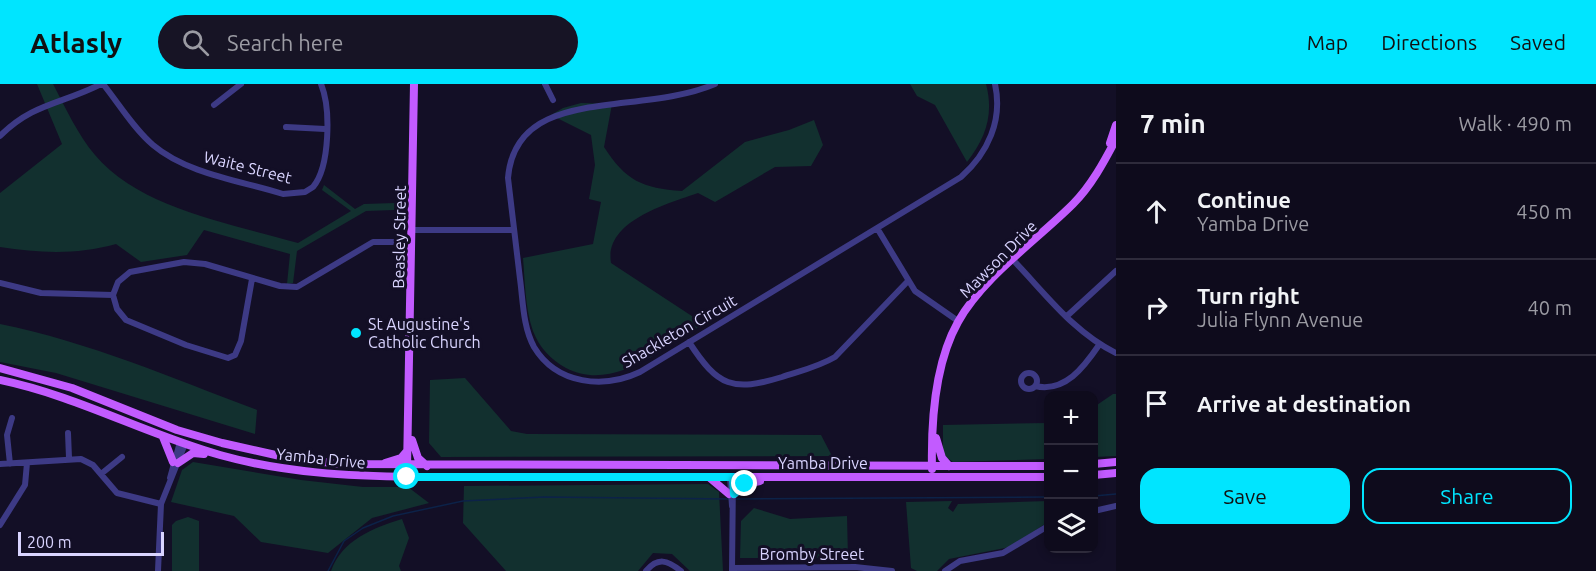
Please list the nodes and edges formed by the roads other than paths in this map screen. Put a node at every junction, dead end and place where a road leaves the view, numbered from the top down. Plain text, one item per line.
1 (102, 84) edge
2 (241, 84) edge
3 (321, 84) edge
4 (414, 84) edge
5 (545, 84) edge
6 (715, 84) edge
7 (995, 84) edge
8 (611, 95) dead end
9 (561, 98) dead end
10 (214, 105) dead end
11 (1116, 125) edge
12 (286, 127) dead end
13 (325, 129) junction
14 (519, 131) dead end
15 (0, 136) edge
16 (1116, 139) edge
17 (1102, 164) junction
18 (877, 228) junction
19 (412, 230) junction
20 (514, 230) junction
21 (412, 242) junction
22 (1013, 260) junction
23 (1116, 271) edge
24 (252, 279) junction
25 (908, 281) junction
26 (0, 283) edge
27 (113, 295) junction
28 (1067, 316) junction
29 (958, 321) junction
30 (689, 342) junction
31 (1099, 345) junction
32 (1116, 353) edge
33 (0, 368) edge
34 (0, 380) edge
35 (1035, 386) dead end
36 (12, 418) dead end
37 (935, 423) junction
38 (410, 426) junction
39 (68, 433) dead end
40 (186, 433) junction
41 (163, 436) junction
42 (936, 438) junction
43 (412, 440) junction
44 (182, 443) junction
45 (407, 451) junction
46 (932, 453) junction
47 (220, 455) junction
48 (122, 457) dead end
49 (69, 458) junction
50 (27, 462) junction
51 (1116, 462) edge
52 (175, 463) junction
53 (0, 464) edge
54 (10, 464) junction
55 (1098, 464) edge
56 (372, 466) junction
57 (409, 466) junction
58 (428, 466) junction
59 (693, 466) junction
60 (742, 466) junction
61 (896, 466) junction
62 (934, 466) junction
63 (949, 466) junction
64 (1044, 466) edge
65 (1116, 473) edge
66 (101, 474) junction
67 (1098, 475) edge
68 (731, 476) junction
69 (934, 476) junction
70 (409, 477) junction
71 (709, 477) junction
72 (773, 477) junction
73 (1044, 477) edge
74 (732, 494) junction
75 (161, 506) junction
76 (1116, 506) edge
77 (1098, 510) edge
78 (0, 525) edge
79 (1044, 528) edge
80 (732, 569) edge
81 (812, 569) edge
82 (160, 571) edge
83 (646, 571) edge
84 (681, 571) edge
85 (892, 571) edge
86 (945, 571) edge

1 - 13 street, Waite Street
1 - 15 street
2 - 10 street
3 - 13 street, Waite Street
4 - 19 main road, Beasley Street
5 - 9 street
6 - 8 street
7 - 18 street, Shackleton Circuit
11 - 17 main road, Mawson Drive
12 - 13 street
14 - 20 street, Shackleton Circuit
16 - 17 main road, Mawson Drive
17 - 22 main road, Mawson Drive
18 - 25 street
18 - 30 street, Shackleton Circuit
19 - 20 street
19 - 21 main road, Beasley Street
20 - 30 street, Shackleton Circuit
21 - 24 street
21 - 38 main road, Beasley Street
22 - 28 street
22 - 29 main road, Mawson Drive
23 - 28 street
24 - 27 street
24 - 27 street
25 - 29 street
25 - 30 street
26 - 27 street
28 - 31 street
29 - 37 main road, Mawson Drive
31 - 32 street
31 - 35 street
33 - 40 main road, Yamba Drive
34 - 41 main road, Yamba Drive
36 - 54 street
37 - 42 main road, Mawson Drive
37 - 46 main road, Mawson Drive
38 - 43 main road, Beasley Street
38 - 45 main road, Beasley Street
39 - 49 street
40 - 44 main road
40 - 56 main road, Yamba Drive
41 - 44 main road, Yamba Drive
41 - 52 main road
42 - 62 main road, Mawson Drive
42 - 63 main road
43 - 57 main road, Beasley Street
43 - 58 main road
44 - 47 main road, Yamba Drive
44 - 52 street
45 - 56 main road
45 - 57 main road, Beasley Street
46 - 61 main road
46 - 62 main road, Mawson Drive
47 - 52 main road
47 - 70 main road, Yamba Drive
48 - 66 street
49 - 50 street
49 - 66 street
50 - 54 street
50 - 78 street
51 - 55 main road
52 - 75 street
53 - 54 street
56 - 57 main road, Yamba Drive
57 - 58 main road, Yamba Drive
57 - 70 main road
58 - 59 main road, Yamba Drive
59 - 60 main road, Yamba Drive
59 - 68 main road
60 - 61 main road, Yamba Drive
60 - 68 main road
61 - 62 main road, Yamba Drive
62 - 63 main road, Yamba Drive
62 - 69 main road
63 - 64 main road, Yamba Drive
65 - 67 main road
66 - 75 street
68 - 71 main road, Yamba Drive
68 - 72 main road, Yamba Drive
68 - 74 street
69 - 72 main road, Yamba Drive
69 - 73 main road, Yamba Drive
70 - 71 main road, Yamba Drive
71 - 74 main road
72 - 74 main road
74 - 80 street
75 - 82 street
76 - 77 street
79 - 86 street
80 - 81 street, Bromby Street
81 - 85 street, Bromby Street
83 - 84 street

